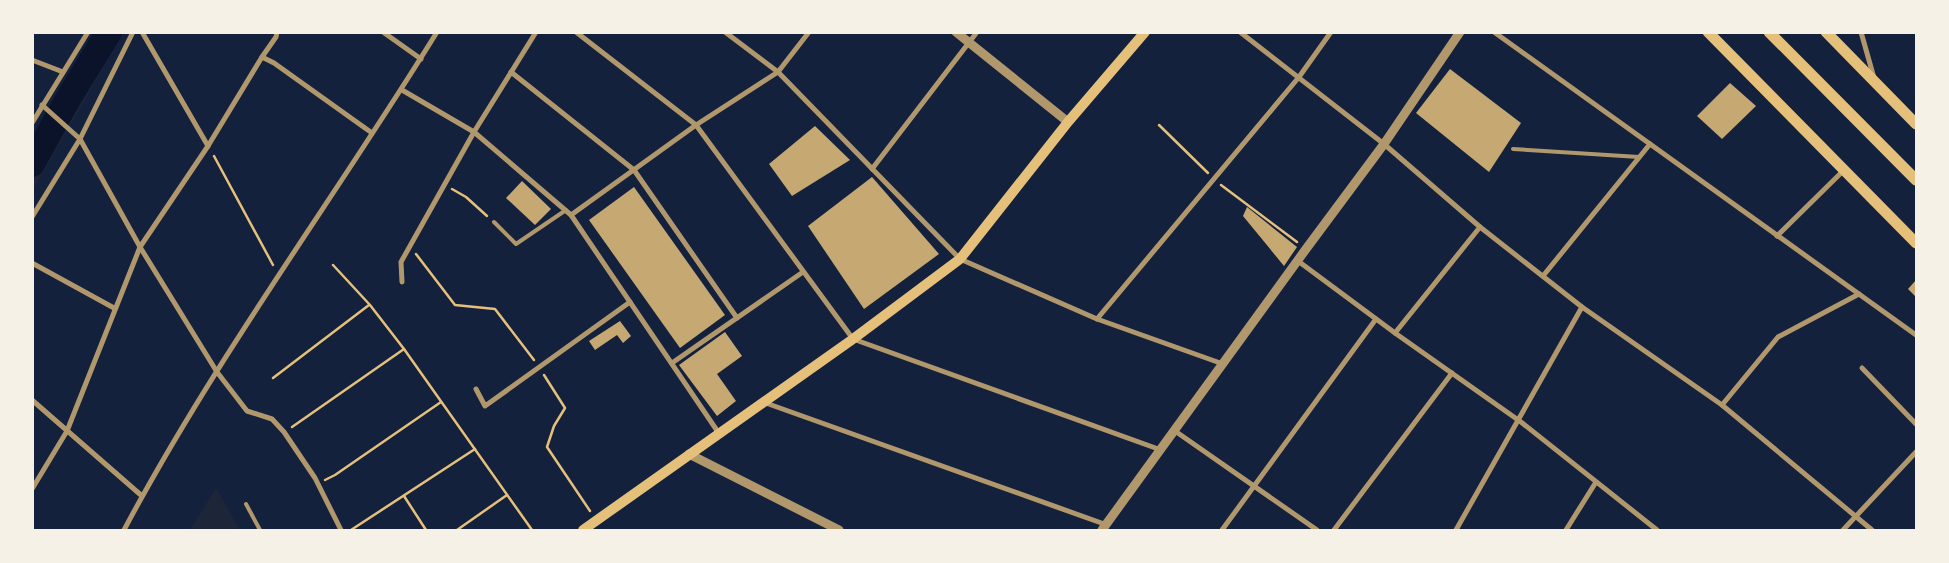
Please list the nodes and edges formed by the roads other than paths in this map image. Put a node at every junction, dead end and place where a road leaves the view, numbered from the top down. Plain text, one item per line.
1 (88, 32) edge
2 (133, 32) edge
3 (142, 32) edge
4 (270, 32) edge
5 (383, 32) edge
6 (437, 32) edge
7 (536, 32) edge
8 (576, 32) edge
9 (725, 32) edge
10 (809, 32) edge
11 (956, 32) edge
12 (977, 32) edge
13 (1144, 32) edge
14 (1240, 32) edge
15 (1331, 32) edge
16 (1460, 32) edge
17 (1494, 32) edge
18 (1708, 32) edge
19 (1769, 32) edge
20 (1826, 32) edge
21 (1861, 32) edge
22 (277, 35) edge
23 (969, 43) junction
24 (262, 57) junction
25 (421, 59) junction
26 (32, 60) edge
27 (63, 72) junction
28 (511, 72) junction
29 (778, 72) junction
30 (1299, 77) junction
31 (1875, 82) junction
32 (402, 90) junction
33 (42, 105) junction
34 (1068, 122) junction
35 (32, 123) edge
36 (1916, 124) edge
37 (696, 125) junction
38 (474, 132) junction
39 (372, 133) junction
40 (80, 139) junction
41 (1384, 144) junction
42 (1650, 144) junction
43 (208, 146) junction
44 (1513, 148) dead end
45 (1639, 157) junction
46 (872, 169) junction
47 (634, 170) junction
48 (1844, 170) junction
49 (1916, 180) edge
50 (566, 210) junction
51 (571, 215) junction
52 (32, 217) edge
53 (494, 222) road end
54 (1480, 227) junction
55 (1777, 236) junction
56 (1916, 243) edge
57 (140, 247) junction
58 (960, 259) junction
59 (1298, 261) junction
60 (32, 263) edge
61 (803, 272) junction
62 (1542, 276) junction
63 (402, 282) dead end
64 (1859, 294) junction
65 (630, 302) junction
66 (1582, 307) junction
67 (114, 308) junction
68 (737, 318) junction
69 (1097, 319) junction
70 (1376, 319) junction
71 (1395, 334) junction
72 (1916, 335) edge
73 (853, 339) junction
74 (672, 363) junction
75 (1223, 364) junction
76 (1862, 368) dead end
77 (217, 372) junction
78 (1452, 373) junction
79 (476, 389) dead end
80 (32, 400) edge
81 (762, 402) junction
82 (1722, 405) junction
83 (1518, 420) junction
84 (1916, 424) edge
85 (66, 431) junction
86 (1174, 431) junction
87 (718, 432) junction
88 (1161, 450) junction
89 (1916, 452) edge
90 (689, 454) junction
91 (1596, 482) junction
92 (1255, 486) junction
93 (32, 489) edge
94 (142, 496) junction
95 (246, 504) dead end
96 (1856, 516) junction
97 (1866, 525) junction
98 (1104, 528) edge
99 (124, 530) edge
100 (260, 530) edge
101 (341, 530) edge
102 (583, 530) edge
103 (839, 530) edge
104 (1222, 530) edge
105 (1317, 530) edge
106 (1334, 530) edge
107 (1456, 530) edge
108 (1566, 530) edge
109 (1657, 530) edge
110 (1843, 530) edge
111 (1862, 530) edge
112 (1872, 530) edge

1 - 27 street
2 - 40 street
3 - 43 street
4 - 22 street
5 - 25 street
6 - 25 street
7 - 28 street
8 - 37 street
9 - 29 street
10 - 29 street
11 - 23 street
12 - 23 street
13 - 34 main road
14 - 30 street
15 - 30 street
16 - 41 street
17 - 42 street
18 - 48 highway
19 - 49 highway
20 - 31 highway
21 - 31 street
22 - 24 street
23 - 34 street
23 - 46 street
24 - 39 street
24 - 43 street
25 - 32 street
26 - 27 street
27 - 33 street
28 - 38 street
28 - 47 street
29 - 37 street
29 - 46 street
30 - 41 street
30 - 69 street
31 - 36 highway
32 - 38 street
32 - 39 street
33 - 35 street
33 - 40 street
34 - 58 main road
37 - 47 street
37 - 61 street
38 - 50 street
38 - 63 street
39 - 77 street
40 - 52 street
40 - 57 street
41 - 54 street
41 - 59 street
42 - 45 street
42 - 55 street
43 - 57 street
44 - 45 lane
45 - 62 street
46 - 58 street
47 - 51 street
47 - 68 street
48 - 55 street
48 - 56 highway
50 - 51 street
50 - 53 lane
51 - 65 street
54 - 62 street
54 - 71 street
55 - 64 street
57 - 67 street
57 - 77 street
58 - 69 street
58 - 73 main road
59 - 70 street
59 - 75 street
60 - 67 street
61 - 68 street
61 - 73 street
62 - 66 street
64 - 72 street
64 - 82 street
65 - 74 street
65 - 79 street
66 - 82 street
66 - 83 street
67 - 85 street
68 - 74 street
69 - 75 street
70 - 71 street
70 - 92 street
71 - 78 street
73 - 81 main road
73 - 88 street
74 - 87 street
75 - 86 street
76 - 84 street
77 - 94 street
77 - 101 street
78 - 83 street
78 - 106 street
80 - 85 street
81 - 87 main road
81 - 98 street
82 - 96 street
83 - 91 street
83 - 107 street
85 - 93 street
85 - 94 street
86 - 88 street
86 - 92 street
87 - 90 main road
88 - 98 street
89 - 96 street
90 - 102 main road
90 - 103 street
91 - 108 street
91 - 109 street
92 - 104 street
92 - 105 street
94 - 99 street
95 - 100 lane
96 - 97 street
96 - 110 street
97 - 111 lane
97 - 112 street

